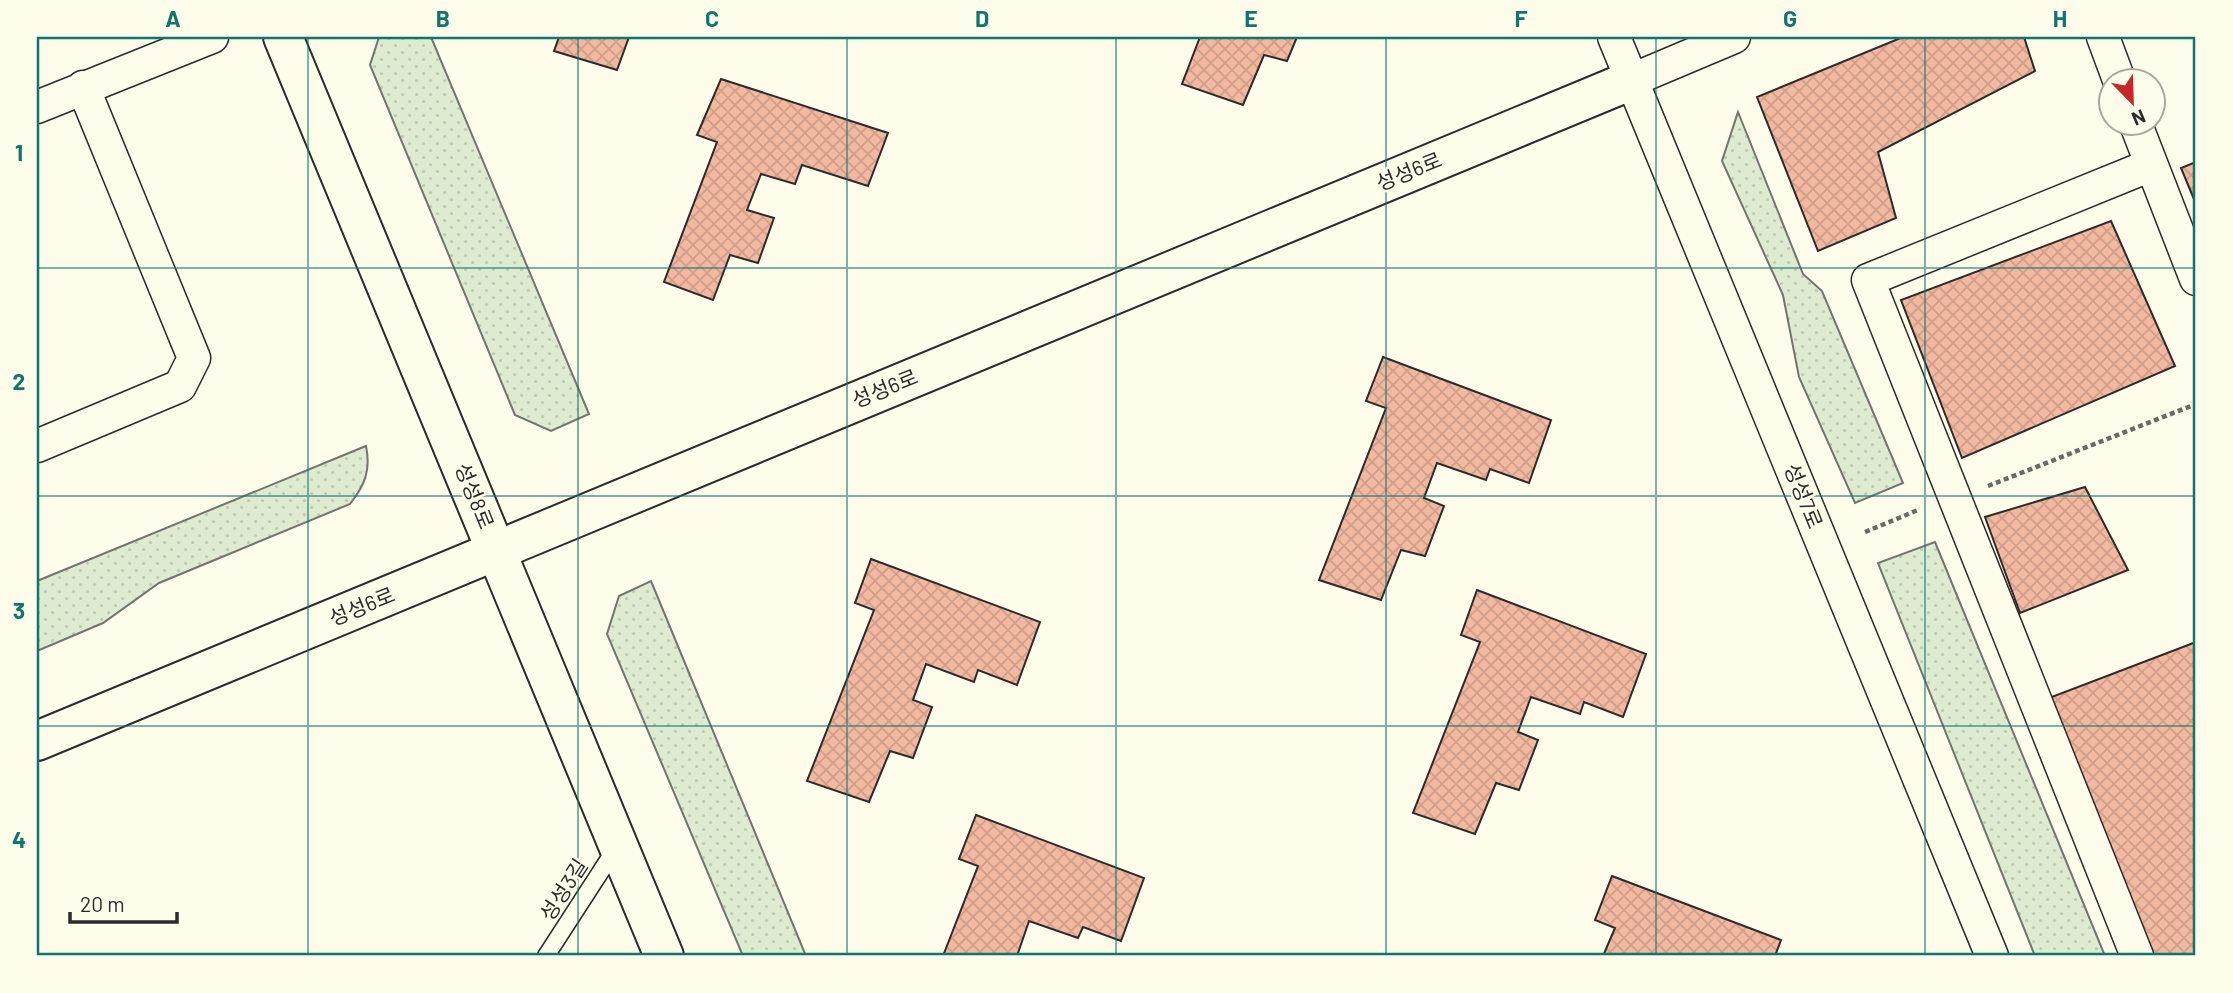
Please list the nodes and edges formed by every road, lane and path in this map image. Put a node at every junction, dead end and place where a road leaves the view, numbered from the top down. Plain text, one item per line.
1 (212, 37) edge
2 (282, 37) edge
3 (1614, 37) edge
4 (1734, 37) edge
5 (2103, 37) edge
6 (2114, 66) edge
7 (1632, 80) junction
8 (83, 87) junction
9 (37, 107) edge
10 (2140, 136) edge
11 (2151, 165) junction
12 (2196, 279) edge
13 (2196, 404) edge
14 (37, 446) edge
15 (1988, 485) dead end
16 (1918, 510) dead end
17 (1865, 533) dead end
18 (496, 551) junction
19 (37, 741) edge
20 (617, 846) junction
21 (546, 956) edge
22 (664, 956) edge
23 (1992, 956) edge
24 (2137, 956) edge

1 - 8 street
2 - 18 street, 성성8로
3 - 7 street, 성성7로
4 - 7 street, 성성6로
5 - 6 street
7 - 18 street, 성성6로
7 - 23 street, 성성7로
8 - 9 street
8 - 14 street
10 - 11 street
11 - 12 street
11 - 24 street
13 - 15 path
16 - 17 path
18 - 19 street, 성성6로
18 - 20 street, 성성8로
20 - 21 lane, 성성3길
20 - 22 street, 성성8로

